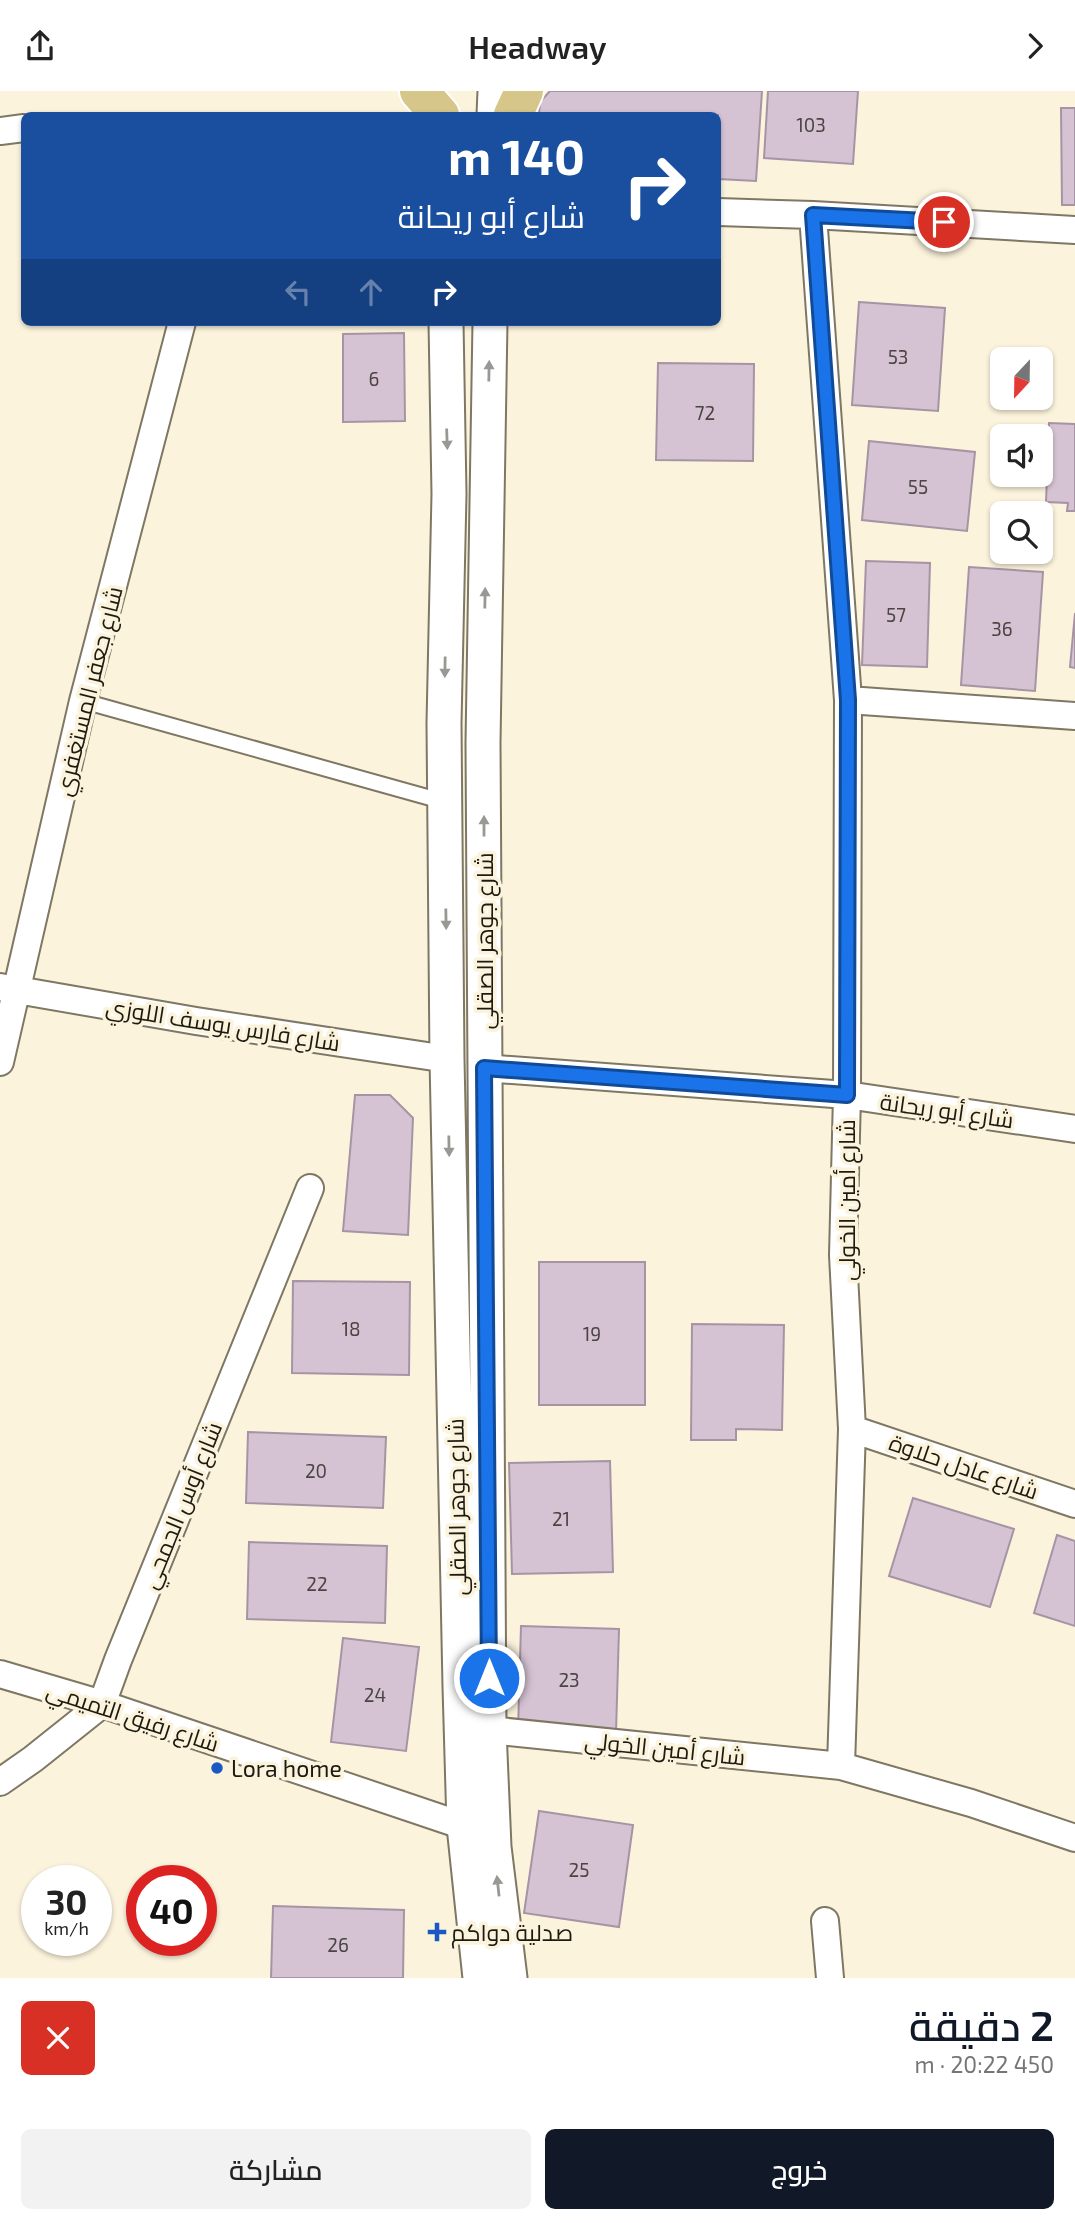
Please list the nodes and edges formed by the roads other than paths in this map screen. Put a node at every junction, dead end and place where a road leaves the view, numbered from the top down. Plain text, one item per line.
1 (419, 91) edge
2 (443, 91) edge
3 (495, 91) edge
4 (524, 91) edge
5 (439, 112) edge
6 (442, 112) edge
7 (494, 112) edge
8 (514, 112) edge
9 (21, 128) edge
10 (0, 131) edge
11 (721, 212) edge
12 (813, 215) junction
13 (1075, 230) edge
14 (181, 326) edge
15 (446, 326) edge
16 (490, 326) edge
17 (848, 700) junction
18 (83, 701) junction
19 (1075, 716) edge
20 (444, 802) junction
21 (9, 989) edge
22 (447, 1059) junction
23 (0, 1062) edge
24 (484, 1068) junction
25 (847, 1095) junction
26 (1075, 1129) edge
27 (310, 1188) dead end
28 (852, 1429) junction
29 (1075, 1504) edge
30 (0, 1674) edge
31 (102, 1704) junction
32 (489, 1730) junction
33 (841, 1766) junction
34 (0, 1782) edge
35 (464, 1826) junction
36 (1075, 1838) edge
37 (825, 1921) dead end
38 (480, 1978) edge
39 (510, 1978) edge
40 (830, 1978) edge

1 - 5 main road
2 - 6 street
3 - 7 street
4 - 8 main road
9 - 10 street
11 - 12 street
12 - 13 street
12 - 17 street, شارع أمين الخولي
14 - 18 street, شارع جعفر المستغفري
15 -> 20 street, شارع جوهر الصقلي
24 -> 16 street, شارع جوهر الصقلي
17 - 19 street
17 - 25 street, شارع أمين الخولي
18 - 20 lane
18 - 21 street, شارع جعفر المستغفري
20 -> 22 street, شارع جوهر الصقلي
21 - 22 street, شارع فارس يوسف اللوزي
21 - 23 street, شارع جعفر المستغفري
22 -> 35 street, شارع جوهر الصقلي
24 - 25 street, شارع أبو ريحانة
24 - 32 street, شارع جوهر الصقلي
25 - 26 street, شارع أبو ريحانة
25 - 28 street, شارع أمين الخولي
27 - 31 street, شارع أوس الجمحي
28 - 29 street, شارع عادل حلاوة
28 - 33 street, شارع أمين الخولي
30 - 31 street, شارع رفيق التميمي
31 - 34 street
31 - 35 street, شارع رفيق التميمي
32 - 33 street, شارع أمين الخولي
39 -> 32 street, شارع جوهر الصقلي
33 - 36 street, شارع أمين الخولي
35 - 38 street, شارع جوهر الصقلي
37 - 40 street

